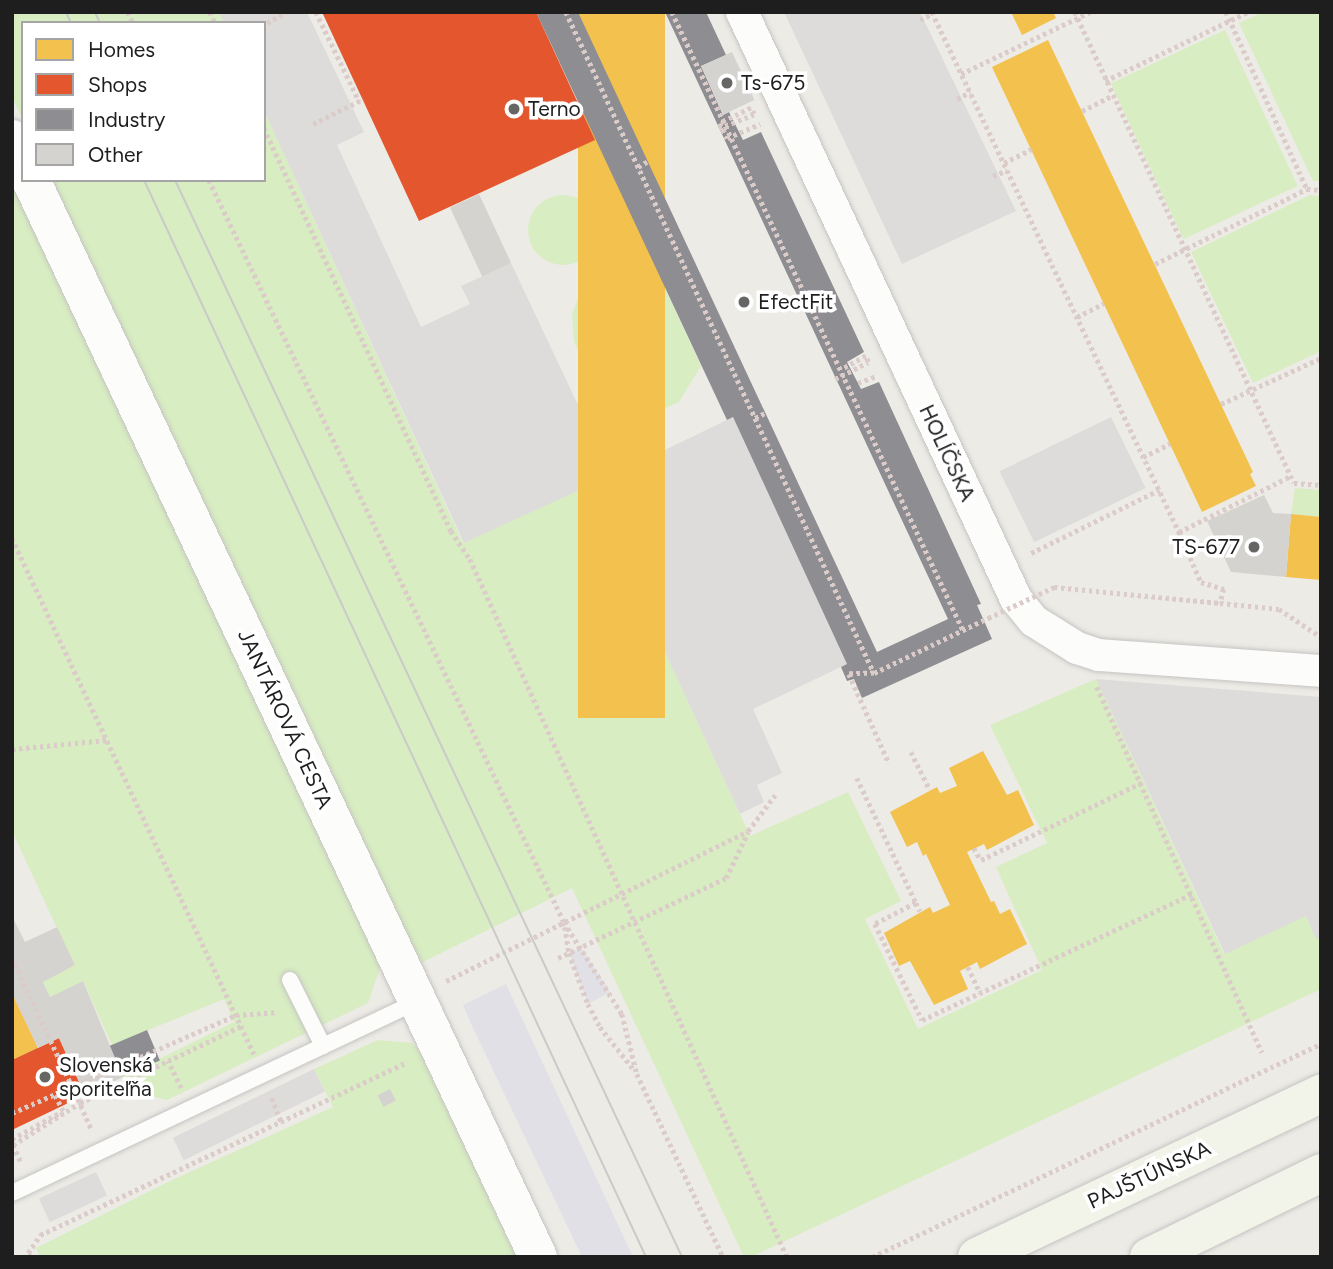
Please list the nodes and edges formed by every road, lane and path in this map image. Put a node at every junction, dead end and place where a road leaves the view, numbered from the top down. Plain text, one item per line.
1 (286, 12) edge
2 (316, 12) edge
3 (565, 12) edge
4 (672, 12) edge
5 (742, 12) edge
6 (1090, 12) edge
7 (1226, 12) edge
8 (1248, 12) edge
9 (932, 13) edge
10 (1076, 15) edge
11 (920, 20) dead end
12 (1230, 20) junction
13 (267, 23) dead end
14 (961, 74) junction
15 (1105, 81) junction
16 (970, 92) junction
17 (1112, 96) junction
18 (957, 99) dead end
19 (788, 111) junction
20 (1082, 111) dead end
21 (313, 124) dead end
22 (725, 126) junction
23 (719, 129) dead end
24 (266, 132) edge
25 (12, 139) edge
26 (1032, 149) dead end
27 (21, 158) edge
28 (649, 161) dead end
29 (1004, 163) junction
30 (638, 167) junction
31 (1007, 170) junction
32 (993, 176) dead end
33 (33, 182) edge
34 (210, 182) edge
35 (1307, 189) junction
36 (1321, 190) edge
37 (1183, 250) junction
38 (1155, 264) dead end
39 (1104, 303) dead end
40 (1077, 317) junction
41 (1321, 358) edge
42 (844, 368) dead end
43 (843, 375) junction
44 (835, 379) dead end
45 (1252, 391) junction
46 (1221, 404) dead end
47 (765, 413) dead end
48 (755, 418) junction
49 (1170, 444) dead end
50 (1143, 457) junction
51 (1291, 476) junction
52 (1321, 485) edge
53 (1158, 490) junction
54 (1178, 532) junction
55 (12, 538) edge
56 (1025, 556) dead end
57 (1220, 603) junction
58 (963, 631) junction
59 (1321, 637) edge
60 (1321, 671) edge
61 (874, 673) junction
62 (1096, 686) dead end
63 (108, 740) junction
64 (12, 749) edge
65 (911, 752) dead end
66 (889, 763) dead end
67 (857, 778) dead end
68 (1140, 783) junction
69 (930, 790) dead end
70 (775, 795) dead end
71 (748, 831) junction
72 (974, 848) dead end
73 (623, 892) junction
74 (1192, 894) junction
75 (916, 903) junction
76 (920, 911) dead end
77 (635, 920) junction
78 (564, 922) junction
79 (581, 947) junction
80 (569, 953) junction
81 (12, 958) edge
82 (558, 958) dead end
83 (968, 967) dead end
84 (290, 980) dead end
85 (980, 993) junction
86 (418, 1002) junction
87 (305, 1009) junction
88 (236, 1015) junction
89 (241, 1026) junction
90 (1321, 1044) edge
91 (323, 1046) junction
92 (1262, 1053) dead end
93 (168, 1062) junction
94 (408, 1062) dead end
95 (263, 1074) junction
96 (638, 1074) junction
97 (72, 1086) junction
98 (54, 1094) junction
99 (1321, 1094) edge
100 (78, 1101) junction
101 (191, 1109) junction
102 (12, 1113) edge
103 (12, 1139) edge
104 (13, 1145) edge
105 (103, 1150) junction
106 (1321, 1173) edge
107 (12, 1193) edge
108 (30, 1257) edge
109 (538, 1257) edge
110 (723, 1257) edge
111 (787, 1257) edge
112 (872, 1257) edge
113 (977, 1257) edge
114 (1149, 1257) edge

1 - 13 path
2 - 21 path
3 - 30 path
4 - 22 path
5 - 19 street, HOLÍČSKA
6 - 10 path
7 - 12 path
8 - 12 path
9 - 11 path
9 - 14 path
10 - 14 path
10 - 15 path
12 - 15 path
12 - 35 path
14 - 16 path
15 - 17 path
16 - 18 path
16 - 29 path
17 - 20 path
17 - 37 path
19 - 22 path
19 - 60 street, HOLÍČSKA
22 - 23 path
22 - 43 path
24 - 73 path
25 - 27 street
26 - 29 path
28 - 30 path
29 - 31 path
30 - 48 path
31 - 32 path
31 - 40 path
33 - 86 street, JANTÁROVÁ CESTA
34 - 78 path
35 - 36 path
35 - 37 path
37 - 38 path
37 - 45 path
39 - 40 path
40 - 50 path
41 - 45 path
42 - 43 path
43 - 44 path
43 - 58 path
45 - 46 path
45 - 51 path
47 - 48 path
48 - 61 path
49 - 50 path
50 - 53 path
51 - 52 path
51 - 54 path
53 - 54 path
53 - 56 path
54 - 57 path
55 - 63 path
57 - 58 path, bridge
57 - 59 path
58 - 61 path
61 - 66 path
62 - 68 path
63 - 64 path
63 - 88 path
65 - 69 path
67 - 75 path
68 - 72 path
68 - 74 path
70 - 71 path
71 - 73 path
71 - 77 path
73 - 77 path
73 - 78 path
74 - 85 path
74 - 92 path
75 - 76 path
75 - 85 path
77 - 79 path
77 - 111 path
78 - 79 path
78 - 80 path
78 - 86 path
79 - 80 path
79 - 96 path
80 - 82 path
80 - 96 path
81 - 97 path
83 - 85 path
84 - 87 lane
86 - 91 lane
86 - 109 street, JANTÁROVÁ CESTA
87 - 88 path
87 - 91 lane
88 - 89 path
88 - 97 path
89 - 93 path
89 - 95 path
90 - 112 path
91 - 95 lane
93 - 100 path
93 - 101 path
94 - 108 path
95 - 101 lane
96 - 110 path
97 - 98 path
98 - 102 path
98 - 103 path
99 - 113 main road, PAJŠTÚNSKA
100 - 104 path
100 - 105 path
101 - 105 lane
105 - 107 lane
106 - 114 main road

